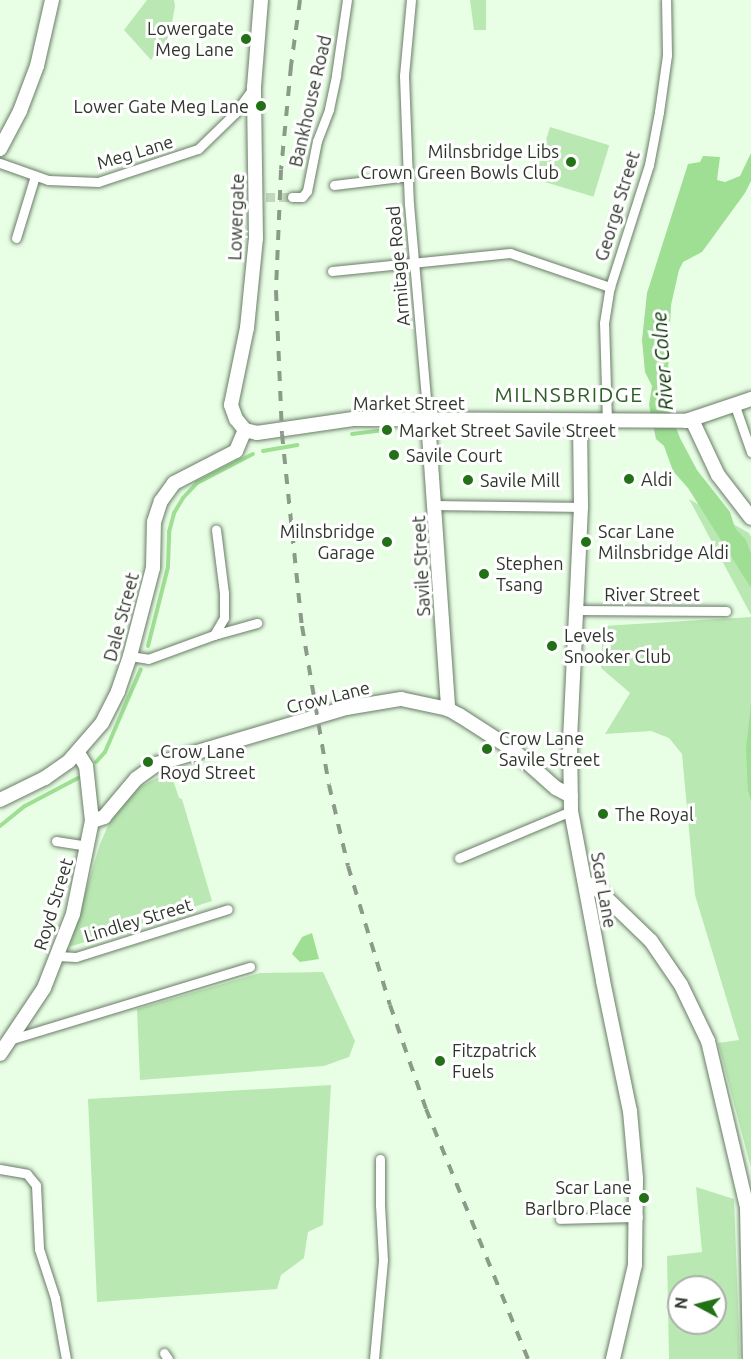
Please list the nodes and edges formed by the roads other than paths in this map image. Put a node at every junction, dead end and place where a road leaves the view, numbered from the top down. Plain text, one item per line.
1 (52, 0) edge
2 (261, 0) edge
3 (347, 0) edge
4 (411, 0) edge
5 (666, 0) edge
6 (254, 87) junction
7 (0, 149) edge
8 (0, 163) edge
9 (35, 176) junction
10 (408, 176) junction
11 (334, 185) dead end
12 (292, 197) dead end
13 (15, 238) dead end
14 (415, 263) junction
15 (332, 271) dead end
16 (610, 287) junction
17 (751, 399) edge
18 (735, 406) junction
19 (428, 420) junction
20 (689, 421) junction
21 (606, 422) junction
22 (580, 423) junction
23 (245, 430) junction
24 (751, 452) edge
25 (436, 506) junction
26 (581, 507) junction
27 (751, 518) edge
28 (216, 530) dead end
29 (577, 610) junction
30 (726, 612) dead end
31 (257, 623) dead end
32 (214, 635) junction
33 (130, 656) junction
34 (448, 709) junction
35 (78, 753) junction
36 (571, 796) junction
37 (0, 800) edge
38 (571, 811) junction
39 (92, 821) junction
40 (56, 842) dead end
41 (88, 846) junction
42 (459, 858) dead end
43 (585, 884) junction
44 (228, 909) dead end
45 (57, 956) junction
46 (250, 967) dead end
47 (4, 1046) edge
48 (380, 1158) dead end
49 (0, 1169) edge
50 (638, 1217) junction
51 (560, 1219) dead end
52 (66, 1359) edge
53 (374, 1359) edge
54 (613, 1359) edge
55 (750, 1359) edge

1 - 7 street
2 - 6 street, Lowergate
3 - 12 street, Bankhouse Road
4 - 10 street, Armitage Road
5 - 16 street, George Street
6 - 9 street, Meg Lane
6 - 23 street, Lowergate
8 - 9 street, Meg Lane
9 - 13 street
10 - 11 street
10 - 14 street, Armitage Road
14 - 15 street
14 - 16 street
14 - 19 street, Armitage Road
16 - 21 street, George Street
17 - 18 street, Market Street
18 - 20 street, Market Street
18 - 24 street
19 - 22 street, Market Street
19 - 23 street, Market Street
19 - 25 street, Savile Street
20 - 21 street, Market Street
20 - 27 street
21 - 22 street, Market Street
22 - 26 street, Scar Lane
23 - 33 street, Dale Street
25 - 26 street
25 - 34 street, Savile Street
26 - 29 street, Scar Lane
28 - 32 street
29 - 30 street, River Street
29 - 36 street, Scar Lane
31 - 32 street
32 - 33 street
33 - 35 street, Dale Street
34 - 36 street, Crow Lane
34 - 39 street, Crow Lane
35 - 37 street, Dale Street
35 - 39 street, Royd Street
36 - 38 street, Scar Lane
38 - 42 street
38 - 43 street, Scar Lane
39 - 41 street, Royd Street
40 - 41 street
41 - 45 street, Royd Street
43 - 50 street, Scar Lane
43 - 55 street
44 - 45 street, Lindley Street
45 - 47 street, Royd Street
46 - 47 street
48 - 53 street
49 - 52 street
50 - 51 street
50 - 54 street, Scar Lane

